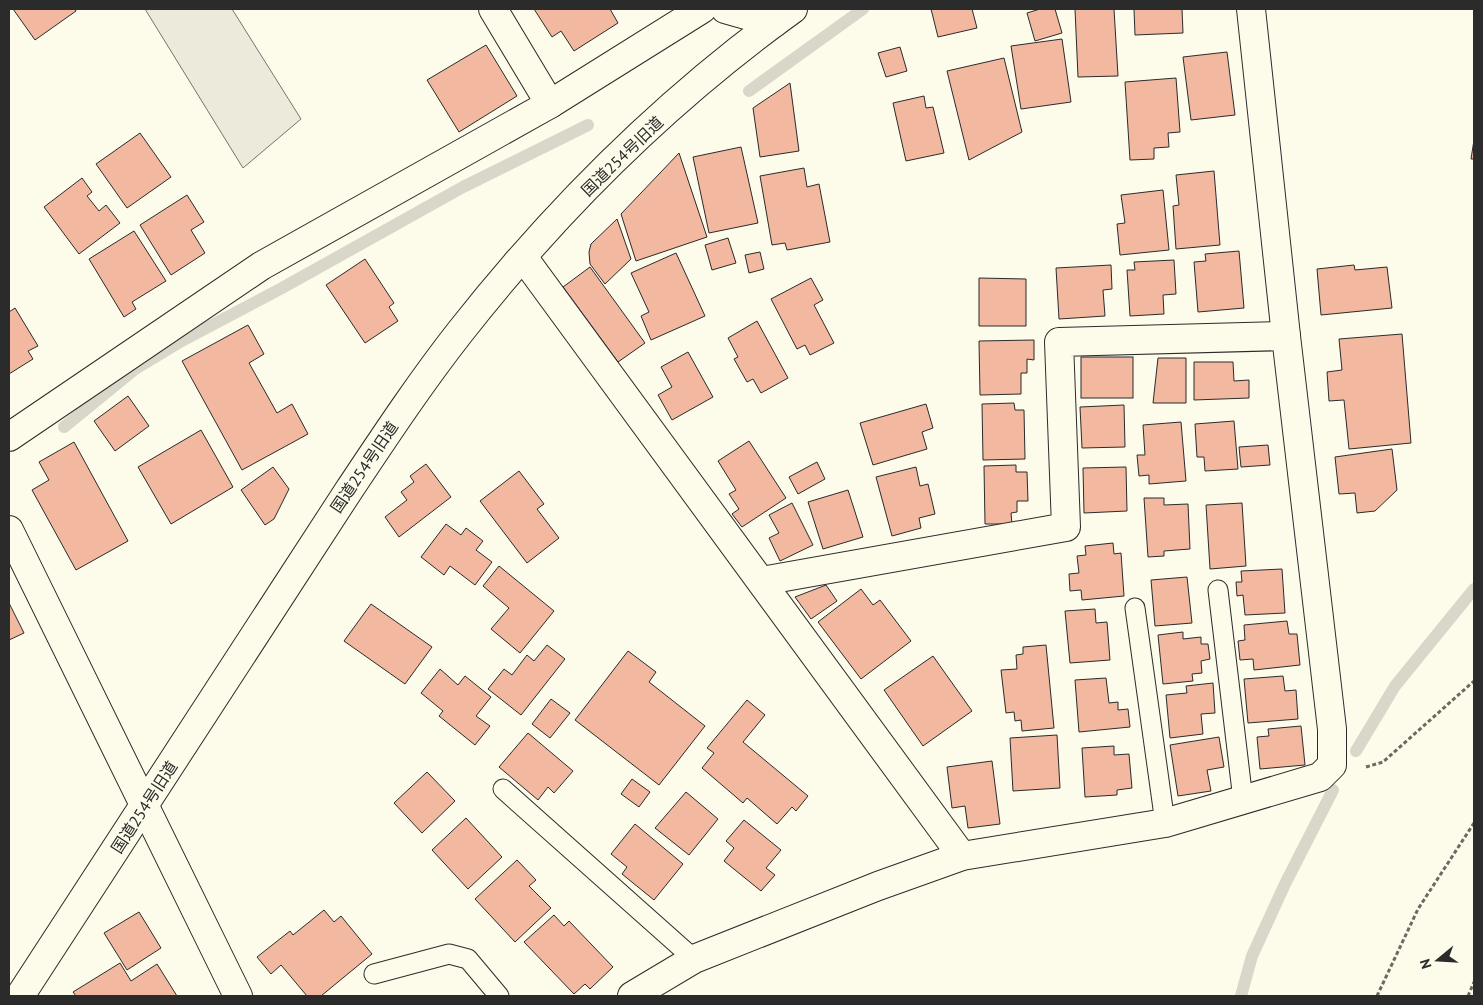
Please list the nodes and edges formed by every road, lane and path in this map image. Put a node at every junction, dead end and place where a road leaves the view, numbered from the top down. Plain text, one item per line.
1 (493, 9) edge
2 (702, 9) edge
3 (724, 9) edge
4 (1251, 9) edge
5 (784, 16) edge
6 (550, 104) junction
7 (523, 258) junction
8 (1286, 336) junction
9 (9, 437) edge
10 (9, 530) edge
11 (762, 582) junction
12 (1218, 590) dead end
13 (1135, 608) dead end
14 (1474, 681) edge
15 (1328, 768) junction
16 (503, 789) dead end
17 (1244, 800) junction
18 (145, 805) junction
19 (1165, 823) junction
20 (1474, 823) edge
21 (962, 856) junction
22 (694, 959) junction
23 (374, 974) dead end
24 (1474, 982) edge
25 (641, 994) edge
26 (20, 996) edge
27 (238, 996) edge
28 (499, 996) edge
29 (1377, 996) edge
30 (1468, 996) edge

1 - 6 street
2 - 6 street
3 - 5 street
4 - 8 street
5 - 7 street, 国道254号旧道
6 - 9 street
7 - 11 street
7 - 18 street, 国道254号旧道
8 - 11 street
8 - 15 street
10 - 18 street
11 - 21 street
12 - 17 lane
13 - 19 lane
14 - 15 path
15 - 17 street
16 - 22 lane
17 - 19 street
18 - 26 street, 国道254号旧道
18 - 27 street
19 - 21 street
20 - 29 path
21 - 22 street
22 - 25 street
23 - 28 lane
24 - 30 path

